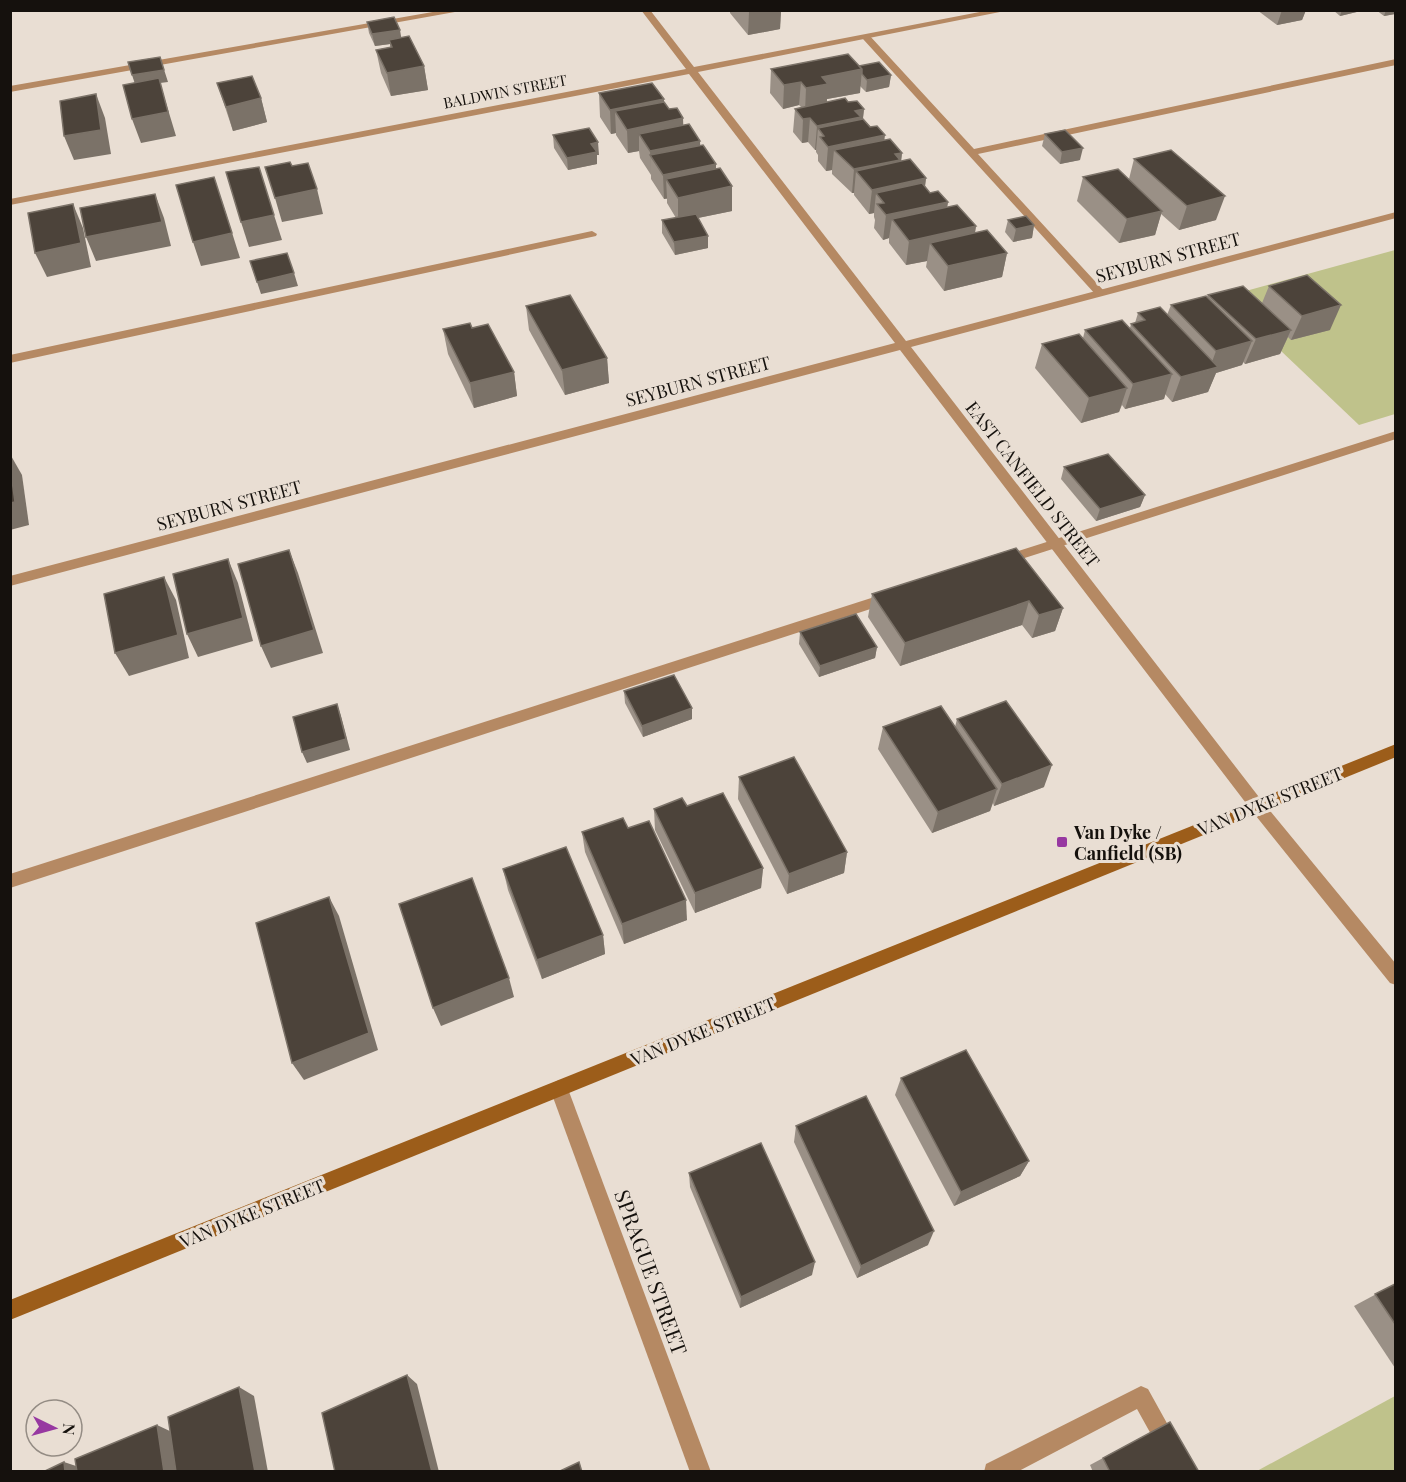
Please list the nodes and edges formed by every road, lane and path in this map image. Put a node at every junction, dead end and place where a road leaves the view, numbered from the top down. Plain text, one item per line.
1 (462, 10) edge
2 (645, 10) edge
3 (1006, 10) edge
4 (866, 37) junction
5 (1395, 62) edge
6 (691, 71) junction
7 (10, 89) edge
8 (973, 152) junction
9 (10, 202) edge
10 (1395, 215) edge
11 (592, 234) dead end
12 (1100, 293) junction
13 (902, 345) junction
14 (10, 358) edge
15 (1395, 435) edge
16 (1055, 543) junction
17 (987, 565) edge
18 (10, 581) edge
19 (907, 591) edge
20 (1395, 750) edge
21 (1257, 806) junction
22 (10, 881) edge
23 (1395, 977) edge
24 (559, 1089) junction
25 (10, 1310) edge
26 (701, 1472) edge
27 (994, 1472) edge
28 (1184, 1472) edge

1 - 7 street
2 - 6 street, EAST CANFIELD STREET
3 - 4 street, BALDWIN STREET
4 - 6 street, BALDWIN STREET
4 - 8 street
5 - 8 street
6 - 9 street, BALDWIN STREET
6 - 13 street, EAST CANFIELD STREET
8 - 12 street
10 - 12 street, SEYBURN STREET
11 - 14 street
12 - 13 street, SEYBURN STREET
13 - 16 street, EAST CANFIELD STREET
13 - 18 street, SEYBURN STREET
15 - 16 street
16 - 17 street
16 - 21 street, EAST CANFIELD STREET
19 - 22 street
20 - 21 main road, VAN DYKE STREET
21 - 23 street, EAST CANFIELD STREET
21 - 24 main road, VAN DYKE STREET
24 - 25 main road, VAN DYKE STREET
24 - 26 street, SPRAGUE STREET
27 - 28 street

